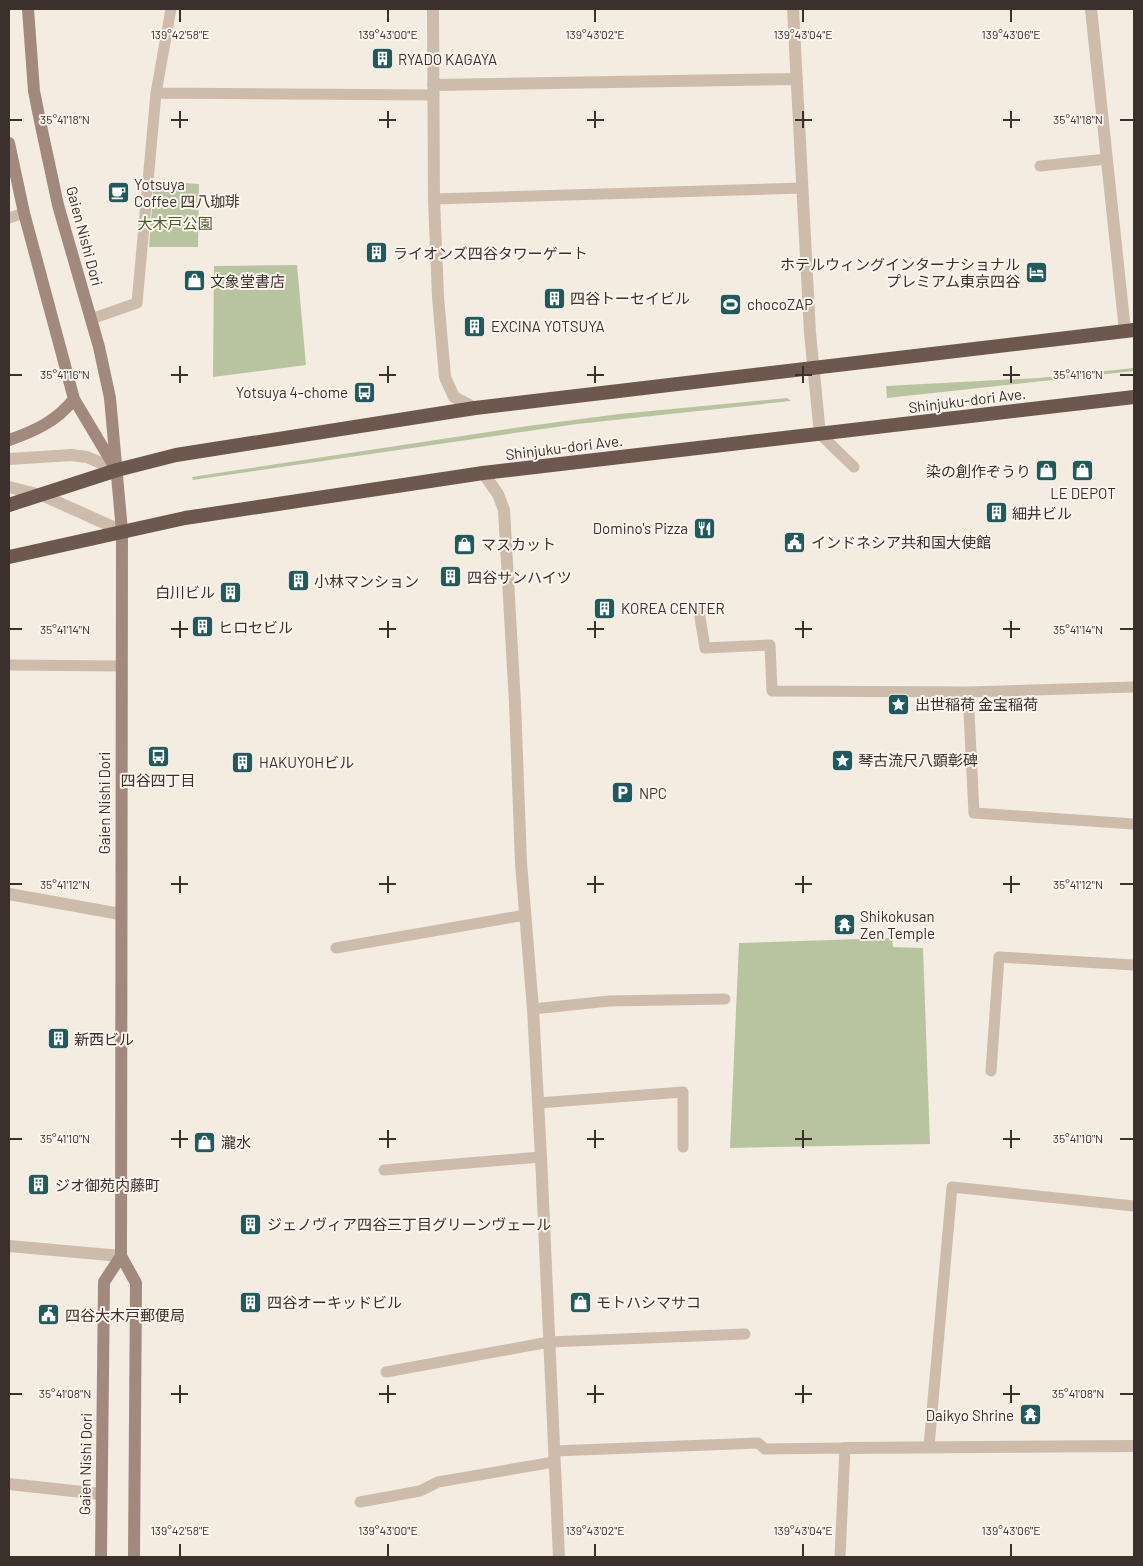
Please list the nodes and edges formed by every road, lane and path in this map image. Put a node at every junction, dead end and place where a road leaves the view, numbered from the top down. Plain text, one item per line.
1 (28, 9) edge
2 (171, 9) edge
3 (433, 9) edge
4 (793, 9) edge
5 (1091, 9) edge
6 (798, 79) junction
7 (434, 90) junction
8 (156, 93) junction
9 (9, 143) edge
10 (1107, 159) junction
11 (1040, 166) dead end
12 (802, 188) junction
13 (434, 199) junction
14 (24, 214) junction
15 (9, 218) edge
16 (91, 319) junction
17 (1129, 330) edge
18 (813, 367) junction
19 (1134, 397) edge
20 (74, 399) junction
21 (474, 408) junction
22 (820, 434) junction
23 (9, 440) edge
24 (9, 459) edge
25 (854, 467) dead end
26 (117, 470) junction
27 (483, 473) junction
28 (9, 487) edge
29 (44, 496) junction
30 (9, 505) edge
31 (122, 531) junction
32 (9, 557) edge
33 (699, 611) dead end
34 (9, 665) edge
35 (121, 666) junction
36 (1134, 688) edge
37 (968, 692) junction
38 (1134, 824) edge
39 (9, 894) edge
40 (120, 914) junction
41 (525, 915) junction
42 (336, 948) dead end
43 (1134, 965) edge
44 (725, 999) dead end
45 (533, 1009) junction
46 (991, 1071) dead end
47 (538, 1103) junction
48 (683, 1147) dead end
49 (541, 1157) junction
50 (384, 1170) dead end
51 (1134, 1206) edge
52 (9, 1246) edge
53 (120, 1256) junction
54 (745, 1334) dead end
55 (549, 1342) junction
56 (386, 1372) dead end
57 (929, 1446) junction
58 (1134, 1446) edge
59 (845, 1448) junction
60 (554, 1456) junction
61 (9, 1484) edge
62 (101, 1494) junction
63 (360, 1502) dead end
64 (101, 1557) edge
65 (134, 1557) edge
66 (559, 1557) edge
67 (840, 1557) edge

1 - 16 main road, Gaien Nishi Dori
2 - 8 lane
3 - 7 street
4 - 6 street
5 - 10 street
6 - 7 street
6 - 12 street
7 - 8 lane
7 - 13 street
8 - 16 lane
9 - 14 main road, Gaien Nishi Dori
10 - 11 lane
10 - 17 street
12 - 13 lane
12 - 18 street
13 - 21 street
14 - 15 lane
14 - 20 main road, Gaien Nishi Dori
16 - 26 main road, Gaien Nishi Dori
17 - 18 highway
18 - 21 highway
18 - 22 street
19 - 22 highway, Shinjuku-dori Ave.
20 - 23 main road
20 - 26 main road, Gaien Nishi Dori
21 - 26 highway
22 - 25 lane
22 - 27 highway, Shinjuku-dori Ave.
24 - 26 street
26 - 29 highway
26 - 31 main road, Gaien Nishi Dori
27 - 31 highway, Shinjuku-dori Ave.
27 - 41 street
28 - 29 street
29 - 30 highway
29 - 31 street
31 - 32 highway, Shinjuku-dori Ave.
31 - 35 main road, Gaien Nishi Dori
33 - 37 lane
34 - 35 lane
35 - 40 main road, Gaien Nishi Dori
36 - 37 lane
37 - 38 lane
39 - 40 street
40 - 53 main road, Gaien Nishi Dori
41 - 42 lane
41 - 45 street
43 - 46 lane
44 - 45 lane
45 - 47 street
47 - 48 lane
47 - 49 street
49 - 50 lane
49 - 55 street
51 - 57 lane
52 - 53 street
53 - 62 main road, Gaien Nishi Dori
53 - 65 main road
54 - 55 lane
55 - 56 lane
55 - 60 street
57 - 58 street
57 - 59 street
59 - 60 lane
59 - 67 lane
60 - 63 lane
60 - 66 street
61 - 62 street
62 - 64 main road, Gaien Nishi Dori

